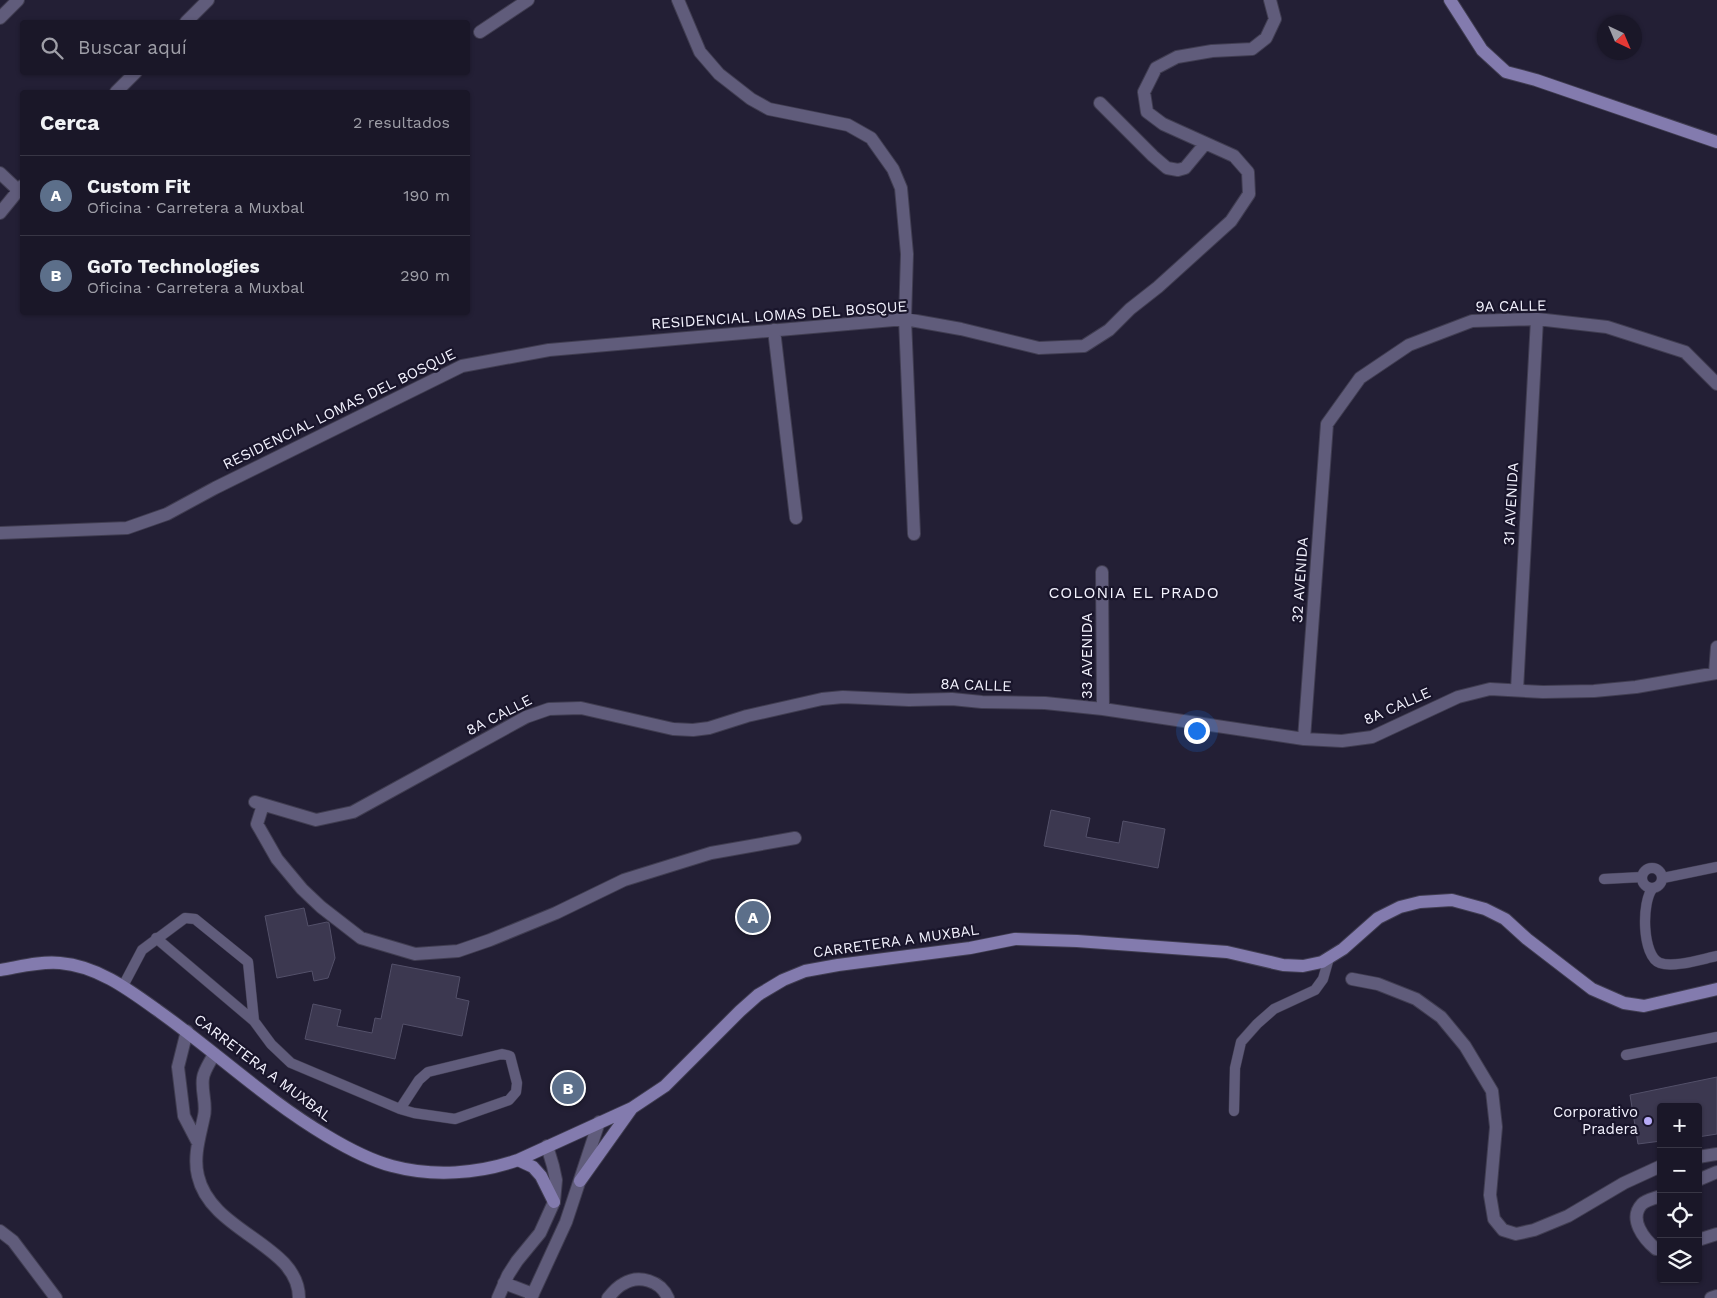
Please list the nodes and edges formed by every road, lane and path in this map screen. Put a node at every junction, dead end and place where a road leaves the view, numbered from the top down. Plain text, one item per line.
1 (18, 0) edge
2 (208, 0) edge
3 (528, 0) edge
4 (678, 0) edge
5 (1270, 0) edge
6 (1450, 0) edge
7 (0, 18) edge
8 (188, 20) edge
9 (480, 32) dead end
10 (133, 75) edge
11 (118, 90) edge
12 (1100, 103) dead end
13 (1717, 142) edge
14 (1205, 144) junction
15 (0, 173) edge
16 (20, 188) edge
17 (0, 213) edge
18 (905, 319) junction
19 (1537, 319) junction
20 (774, 330) junction
21 (1717, 384) edge
22 (1327, 424) joint
23 (796, 518) dead end
24 (0, 533) edge
25 (914, 534) dead end
26 (1102, 572) dead end
27 (1717, 647) edge
28 (1716, 673) edge
29 (1517, 690) junction
30 (1103, 709) junction
31 (1304, 739) junction
32 (795, 838) dead end
33 (1717, 867) edge
34 (1642, 877) junction
35 (1663, 878) junction
36 (1604, 879) dead end
37 (1653, 888) junction
38 (156, 938) junction
39 (1717, 956) edge
40 (1329, 958) junction
41 (0, 970) edge
42 (1352, 979) dead end
43 (123, 986) junction
44 (1717, 989) edge
45 (254, 1020) junction
46 (187, 1032) junction
47 (1717, 1037) edge
48 (214, 1054) junction
49 (1626, 1055) dead end
50 (400, 1108) junction
51 (632, 1108) junction
52 (1234, 1111) dead end
53 (599, 1122) junction
54 (197, 1141) junction
55 (547, 1146) junction
56 (1717, 1154) edge
57 (1702, 1156) edge
58 (518, 1160) junction
59 (1657, 1168) edge
60 (1717, 1172) edge
61 (1702, 1178) edge
62 (580, 1181) junction
63 (1657, 1198) edge
64 (554, 1202) junction
65 (0, 1231) edge
66 (1717, 1234) edge
67 (1702, 1239) edge
68 (1657, 1249) edge
69 (504, 1283) junction
70 (532, 1296) edge
71 (1717, 1296) edge
72 (56, 1298) edge
73 (299, 1298) edge
74 (498, 1298) edge
75 (608, 1298) edge
76 (668, 1298) edge
77 (1711, 1298) edge

1 - 7 street
2 - 8 street
3 - 9 street
4 - 18 street
5 - 14 street, RESIDENCIAL LOMAS DEL BOSQUE
6 - 13 main road
10 - 11 street
12 - 14 street
14 - 18 street, RESIDENCIAL LOMAS DEL BOSQUE
15 - 16 street
16 - 17 street
18 - 20 street, RESIDENCIAL LOMAS DEL BOSQUE
18 - 25 street
19 - 21 street, 9A CALLE
19 - 22 street, 9A CALLE
19 - 29 street, 31 AVENIDA
20 - 23 street
20 - 24 street, RESIDENCIAL LOMAS DEL BOSQUE
22 - 31 street, 32 AVENIDA
26 - 30 street, 33 AVENIDA
27 - 28 street
28 - 29 street, 8A CALLE
29 - 31 street, 8A CALLE
30 - 31 street, 8A CALLE
30 - 32 street, 8A CALLE
33 - 35 lane
34 - 35 lane
34 - 36 lane
34 - 37 lane
35 - 37 lane
37 - 39 lane
38 - 43 lane
38 - 45 lane
38 - 45 lane
40 - 44 main road, CARRETERA A MUXBAL
40 - 51 main road, CARRETERA A MUXBAL
40 - 52 lane
41 - 43 main road, CARRETERA A MUXBAL
42 - 59 street
43 - 46 main road, CARRETERA A MUXBAL
45 - 50 lane
46 - 48 main road, CARRETERA A MUXBAL
46 - 54 street
47 - 49 lane
48 - 54 street
48 - 58 main road, CARRETERA A MUXBAL
50 - 50 lane
51 - 53 main road, CARRETERA A MUXBAL
51 - 62 main road
53 - 55 main road, CARRETERA A MUXBAL
53 - 62 street
54 - 73 street
55 - 58 main road, CARRETERA A MUXBAL
55 - 64 street
56 - 57 street
58 - 64 main road
60 - 61 street
62 - 70 street
63 - 68 street
64 - 69 street
65 - 72 street
66 - 67 street
69 - 70 street
69 - 74 street
71 - 77 street
75 - 76 street

